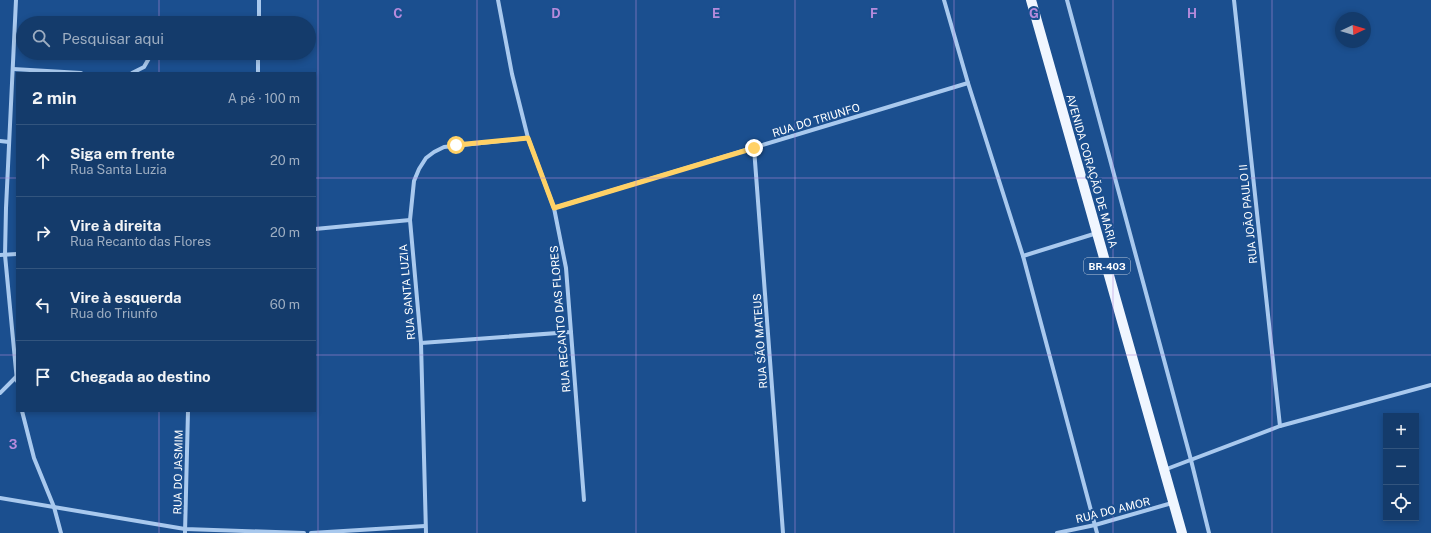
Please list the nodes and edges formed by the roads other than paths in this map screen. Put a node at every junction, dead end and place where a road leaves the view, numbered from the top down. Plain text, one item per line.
1 (16, 0) edge
2 (259, 0) edge
3 (498, 0) edge
4 (944, 0) edge
5 (1031, 0) edge
6 (1067, 0) edge
7 (1234, 0) edge
8 (259, 16) edge
9 (148, 60) edge
10 (258, 60) edge
11 (13, 69) junction
12 (64, 72) edge
13 (134, 72) edge
14 (258, 72) edge
15 (968, 83) junction
16 (528, 138) junction
17 (0, 141) edge
18 (10, 142) junction
19 (754, 148) junction
20 (554, 208) junction
21 (410, 220) junction
22 (316, 229) edge
23 (1097, 233) junction
24 (16, 254) edge
25 (0, 255) edge
26 (5, 255) junction
27 (1023, 256) junction
28 (571, 332) junction
29 (421, 343) junction
30 (16, 369) edge
31 (16, 380) edge
32 (1431, 385) edge
33 (0, 393) edge
34 (22, 412) edge
35 (188, 412) edge
36 (1280, 426) junction
37 (1191, 460) junction
38 (1164, 470) junction
39 (0, 498) edge
40 (584, 500) dead end
41 (1173, 503) junction
42 (54, 507) junction
43 (1095, 524) junction
44 (426, 526) junction
45 (185, 531) edge
46 (61, 533) edge
47 (304, 533) edge
48 (311, 533) edge
49 (426, 533) edge
50 (783, 533) edge
51 (1057, 533) edge
52 (1097, 533) edge
53 (1182, 533) edge
54 (1209, 533) edge

1 - 11 street
2 - 8 street
3 - 16 street, RUA RECANTO DAS FLORES
4 - 15 street
5 - 23 main road, AVENIDA CORAÇÃO DE MARIA / BR-403
6 - 37 street
7 - 36 street, RUA JOÃO PAULO II
9 - 13 street
10 - 14 street
11 - 12 street
11 - 18 street
15 - 19 street, RUA DO TRIUNFO
15 - 27 street
16 - 20 street, RUA RECANTO DAS FLORES
16 - 21 street, RUA SANTA LUZIA
17 - 18 street
18 - 26 street
19 - 20 street, RUA DO TRIUNFO
19 - 50 street, RUA SÃO MATEUS
20 - 28 street, RUA RECANTO DAS FLORES
21 - 22 street
21 - 29 street, RUA SANTA LUZIA
23 - 27 street
23 - 38 main road, AVENIDA CORAÇÃO DE MARIA / BR-403
24 - 26 street
25 - 26 street
26 - 30 street
27 - 43 street
28 - 29 street
28 - 40 street, RUA RECANTO DAS FLORES
29 - 44 street, RUA SANTA LUZIA
31 - 33 street
32 - 36 street
34 - 42 street
35 - 45 street, RUA DO JASMIM
36 - 37 street
37 - 38 street
37 - 54 street
38 - 41 main road, AVENIDA CORAÇÃO DE MARIA / BR-403
39 - 42 street
41 - 43 street, RUA DO AMOR
41 - 53 main road, AVENIDA CORAÇÃO DE MARIA / BR-403
42 - 45 street
42 - 46 street
43 - 51 street, RUA DO AMOR
43 - 52 street
44 - 48 street
44 - 49 street, RUA SANTA LUZIA
45 - 47 street

